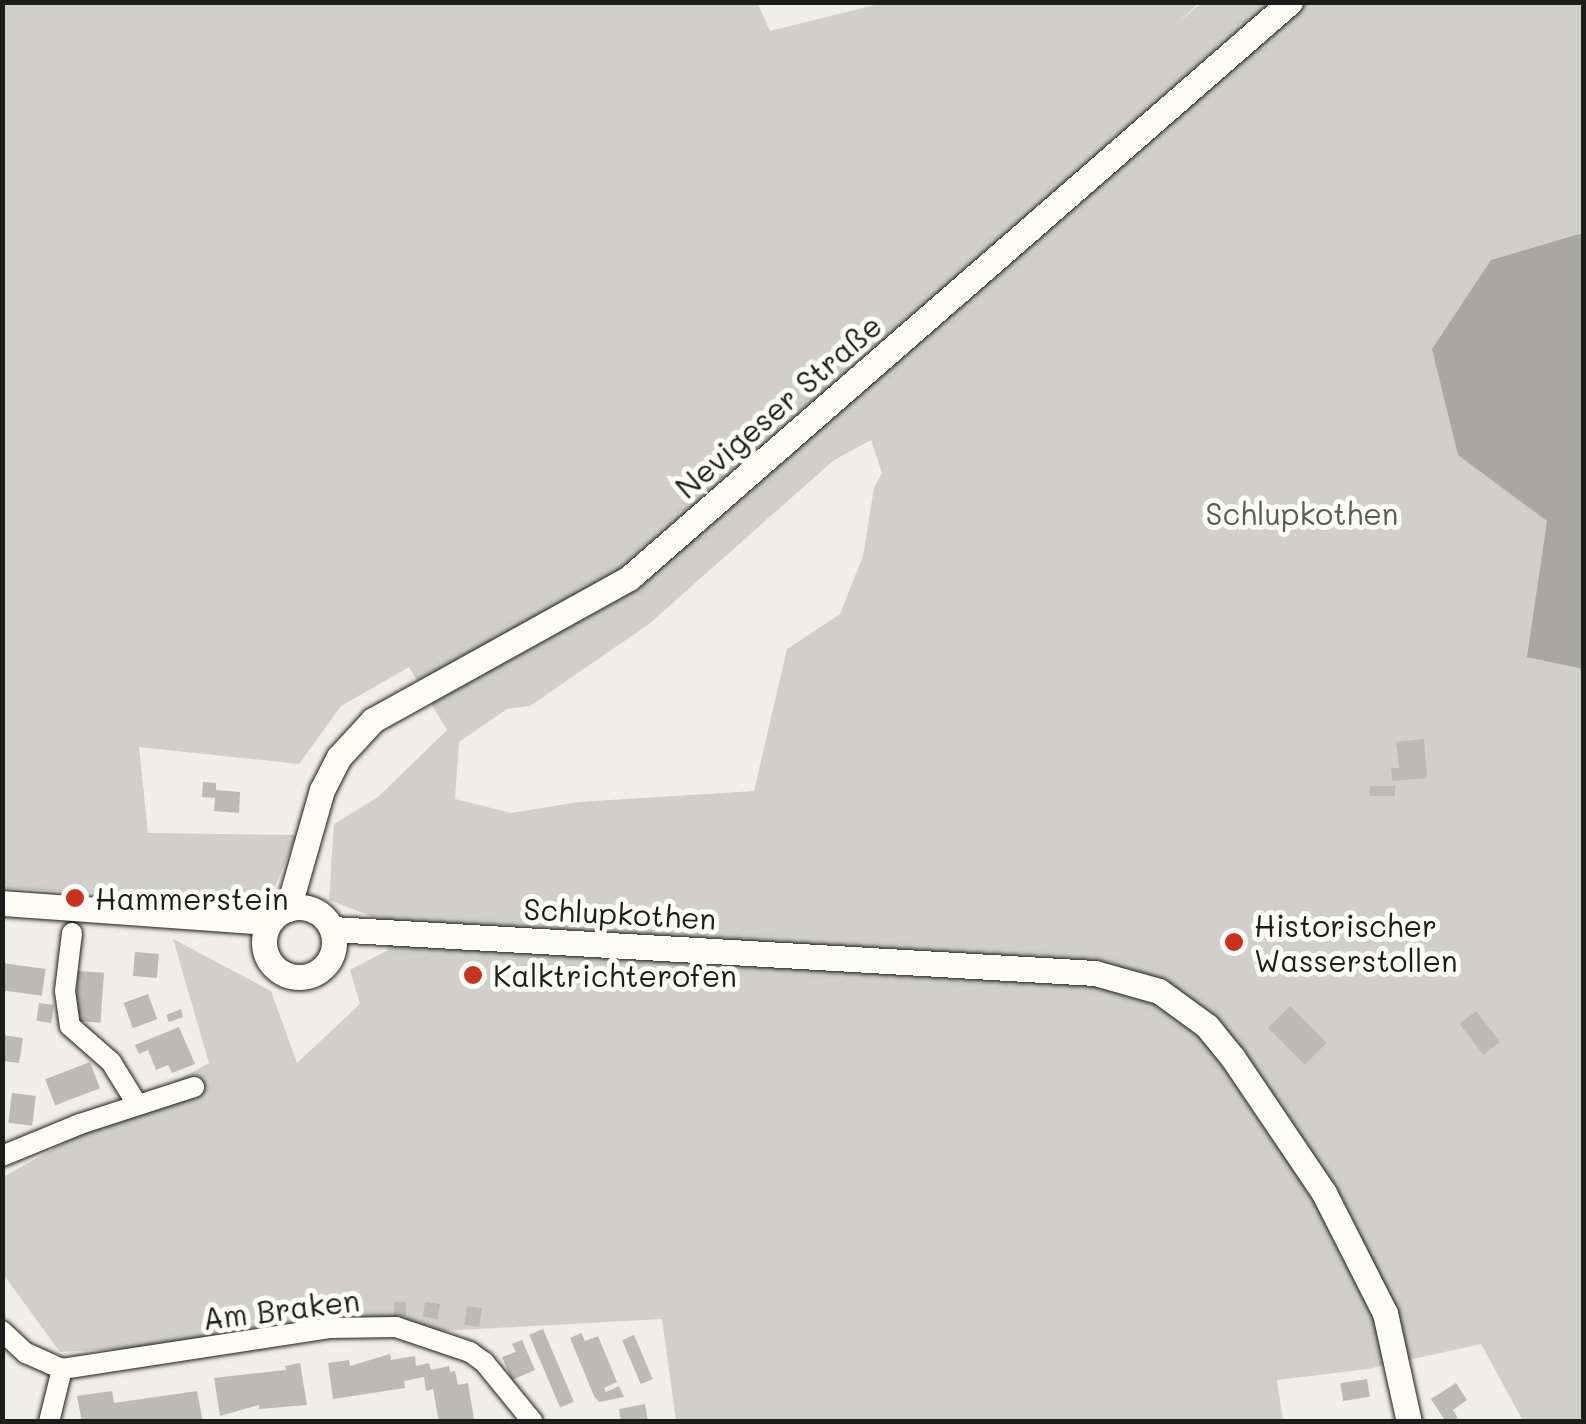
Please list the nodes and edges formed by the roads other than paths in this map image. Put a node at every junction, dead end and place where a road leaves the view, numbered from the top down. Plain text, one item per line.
1 (1290, 2) edge
2 (2, 903) edge
3 (301, 921) junction
4 (72, 933) dead end
5 (194, 1088) dead end
6 (137, 1104) junction
7 (2, 1156) edge
8 (2, 1332) edge
9 (62, 1369) junction
10 (530, 1421) edge
11 (49, 1422) edge
12 (1409, 1422) edge

1 - 3 main road, Nevigeser Straße
2 - 3 main road, Schlupkothen
3 - 12 main road, Schlupkothen
4 - 6 street
5 - 6 street
6 - 7 street
8 - 9 street
9 - 10 street, Am Braken
9 - 11 street

